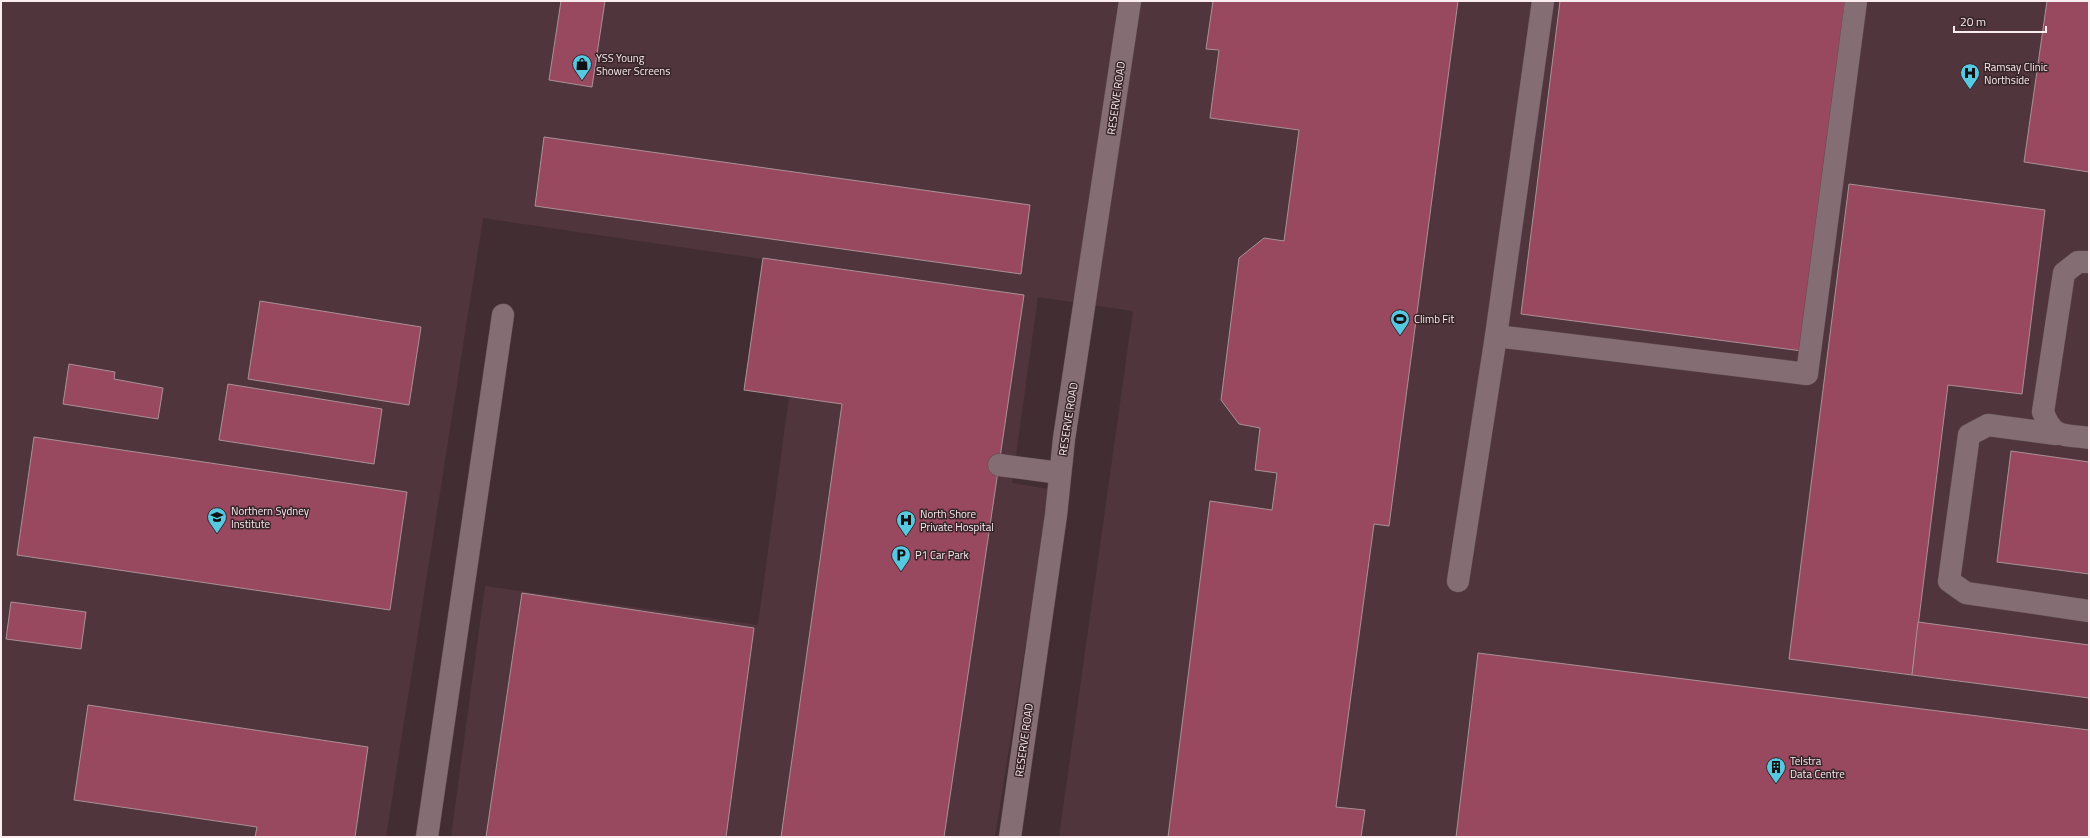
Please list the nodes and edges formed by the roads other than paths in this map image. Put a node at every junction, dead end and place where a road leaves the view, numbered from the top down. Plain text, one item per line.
1 (1130, 1) edge
2 (1542, 1) edge
3 (1856, 1) edge
4 (2089, 262) edge
5 (503, 315) dead end
6 (1496, 336) junction
7 (2056, 434) junction
8 (2089, 438) edge
9 (999, 465) dead end
10 (1060, 474) junction
11 (1458, 581) dead end
12 (2089, 611) edge
13 (427, 837) edge
14 (1010, 837) edge

1 - 10 street, RESERVE ROAD
2 - 6 street
3 - 6 street
4 - 7 street
5 - 13 street
6 - 11 street
7 - 8 street
7 - 12 street
9 - 10 street
10 - 14 street, RESERVE ROAD

